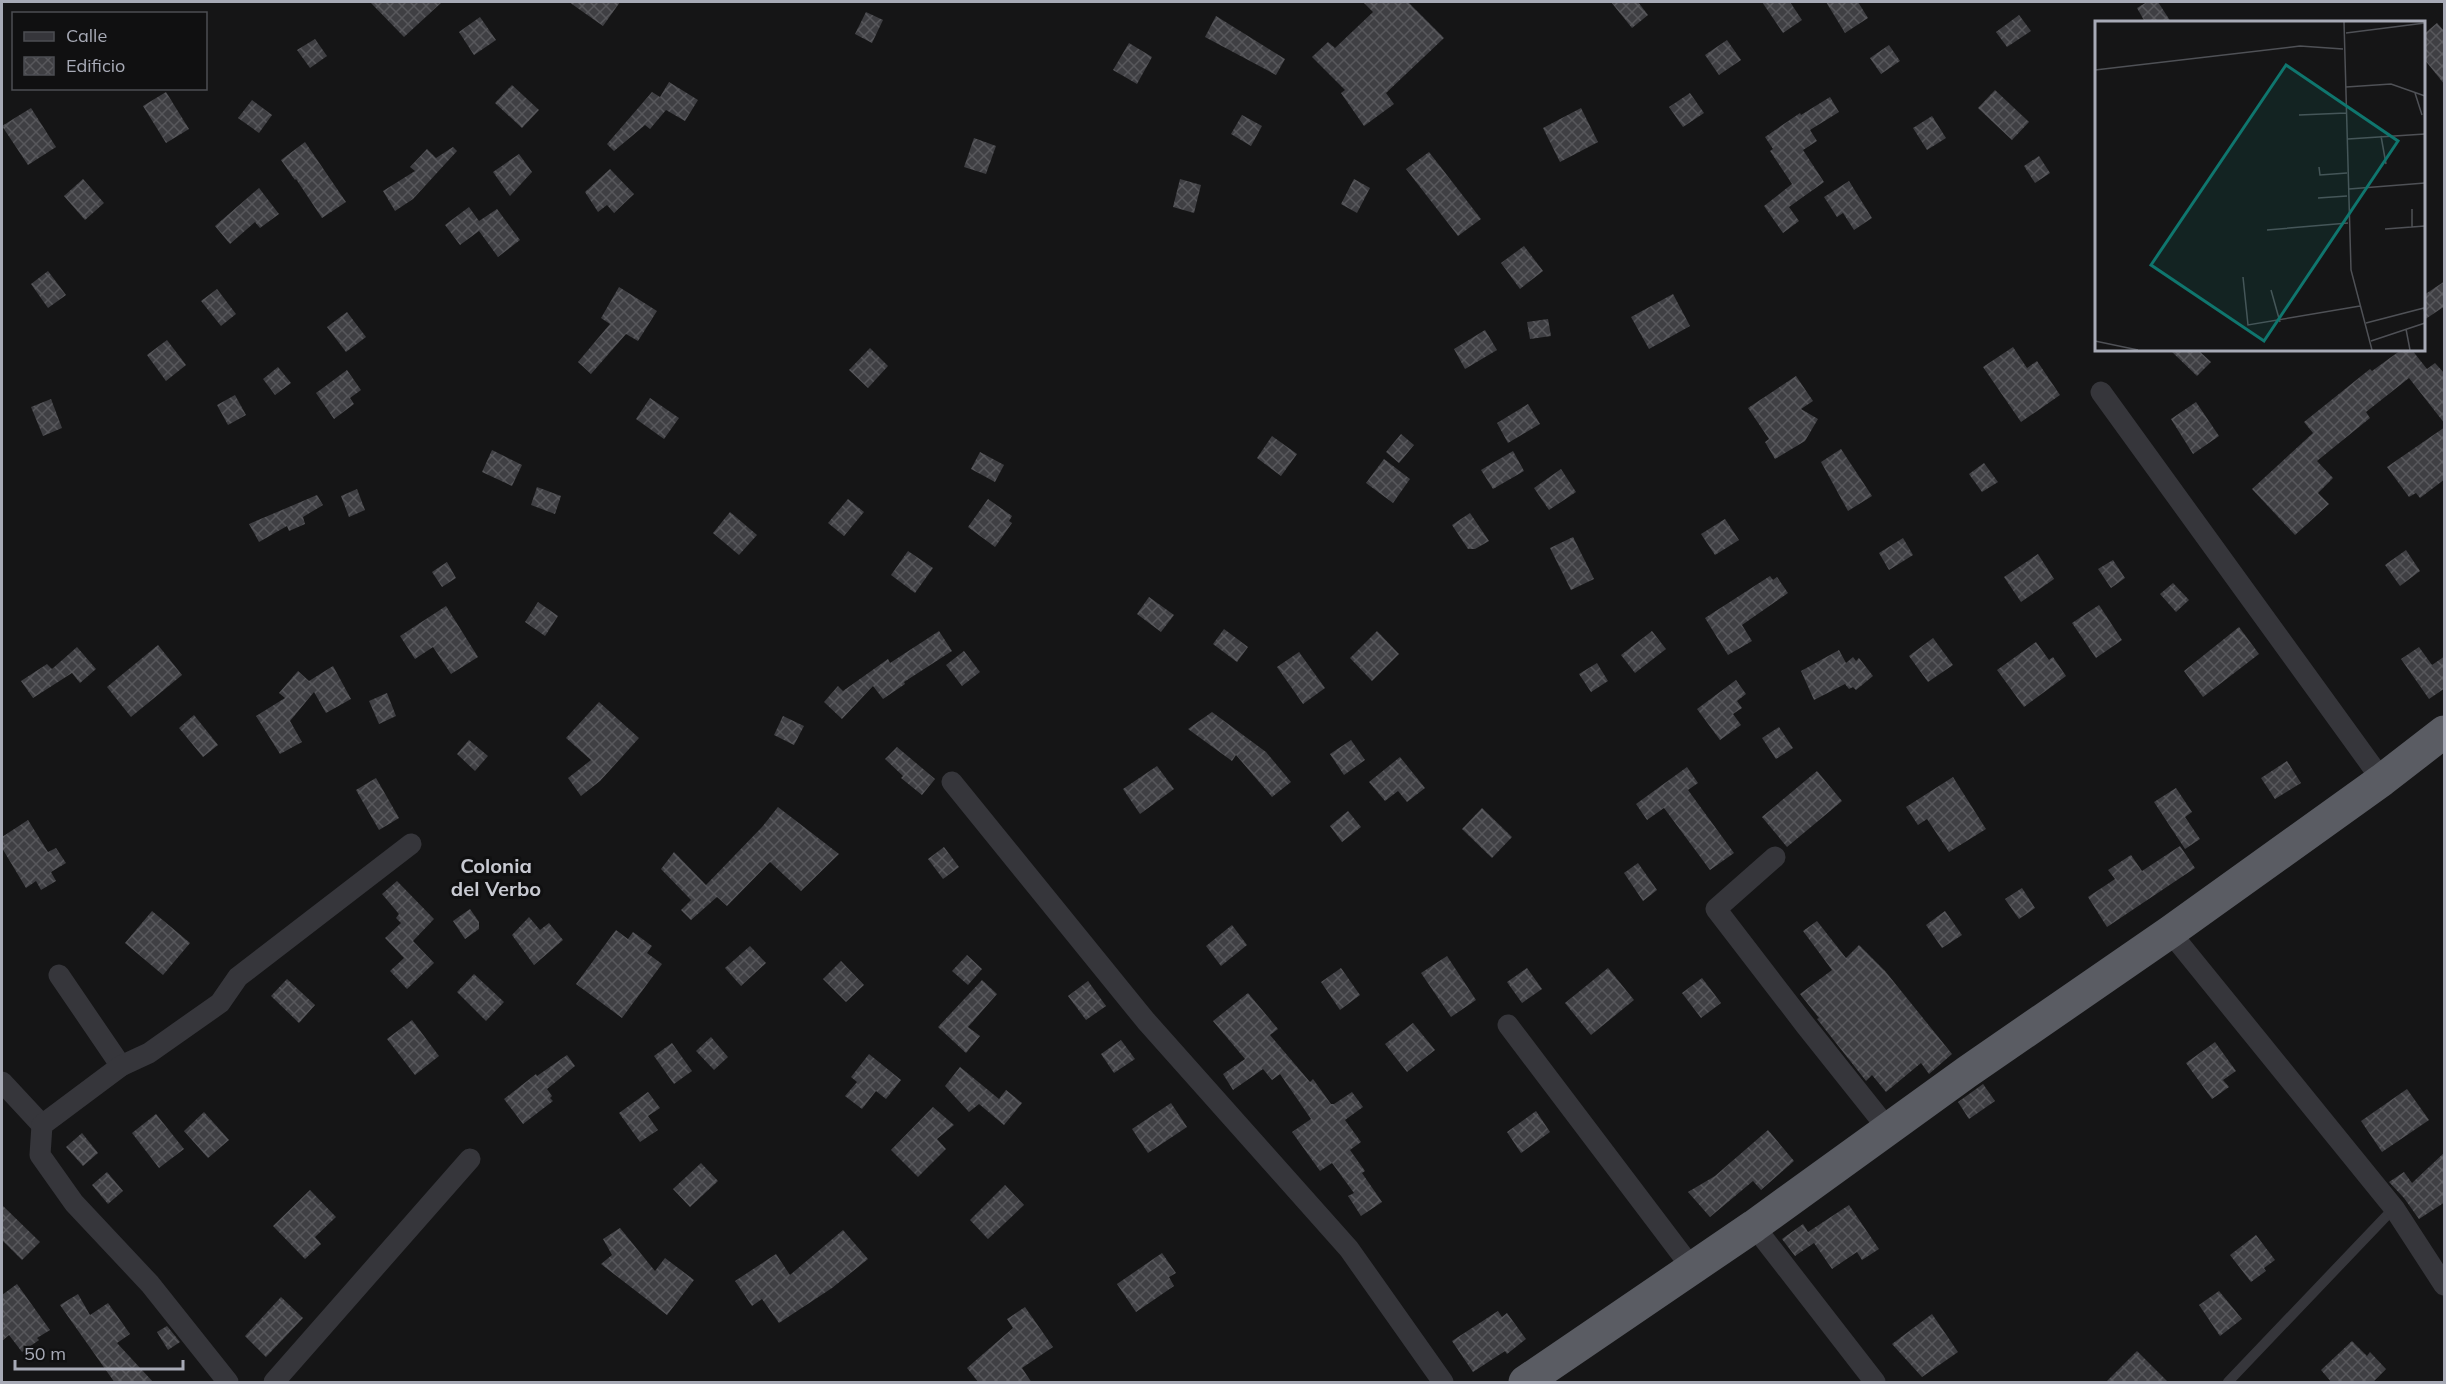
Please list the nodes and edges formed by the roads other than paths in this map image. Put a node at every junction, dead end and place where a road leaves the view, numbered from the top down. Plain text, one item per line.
1 (2101, 392) dead end
2 (2445, 732) edge
3 (2382, 780) junction
4 (952, 782) dead end
5 (411, 844) dead end
6 (1775, 857) dead end
7 (2170, 932) junction
8 (59, 975) dead end
9 (1508, 1025) dead end
10 (121, 1066) junction
11 (2, 1082) edge
12 (42, 1125) junction
13 (1888, 1129) junction
14 (470, 1159) dead end
15 (2394, 1208) junction
16 (1754, 1226) junction
17 (1692, 1268) junction
18 (2445, 1285) edge
19 (228, 1383) edge
20 (274, 1383) edge
21 (1443, 1383) edge
22 (1526, 1383) edge
23 (1875, 1383) edge
24 (2228, 1383) edge

1 - 3 street
2 - 3 highway
3 - 7 highway
4 - 21 street
5 - 10 street
6 - 13 street
7 - 13 highway
7 - 15 street
8 - 10 street
9 - 17 street
10 - 12 street
11 - 12 street
12 - 19 street
13 - 16 highway
14 - 20 street
15 - 18 street
15 - 24 lane
16 - 17 highway
16 - 23 street
17 - 22 highway

